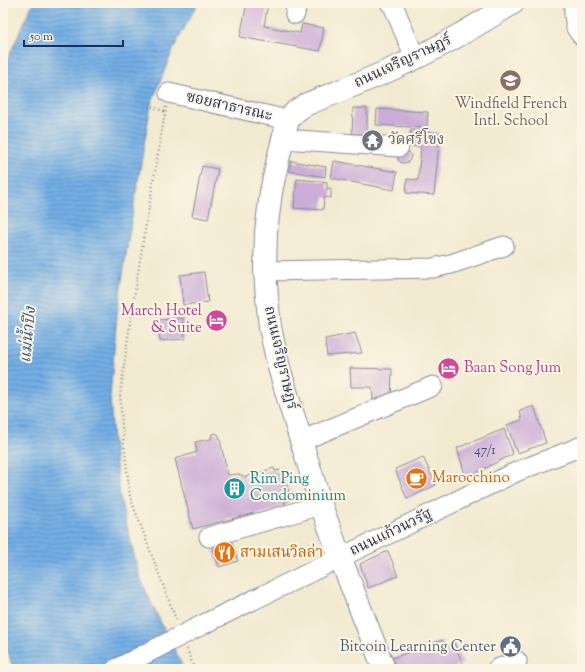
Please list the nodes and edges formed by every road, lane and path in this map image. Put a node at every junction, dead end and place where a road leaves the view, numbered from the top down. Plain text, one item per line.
1 (512, 3) edge
2 (574, 3) edge
3 (392, 4) edge
4 (582, 36) edge
5 (415, 58) junction
6 (169, 93) joint
7 (137, 101) dead end
8 (166, 112) junction
9 (286, 130) junction
10 (399, 146) dead end
11 (504, 246) dead end
12 (265, 271) junction
13 (433, 386) dead end
14 (301, 441) junction
15 (582, 446) edge
16 (321, 505) junction
17 (209, 537) dead end
18 (340, 558) junction
19 (179, 627) dead end
20 (186, 648) dead end
21 (517, 661) dead end
22 (116, 669) edge
23 (194, 669) edge
24 (384, 669) edge
25 (497, 669) edge

1 - 5 main road, ถนนเจริญราษฎร์
2 - 4 street
3 - 5 street
5 - 9 main road, ถนนเจริญราษฎร์
6 - 8 path
6 - 9 street, ซอยสาธารณะ
7 - 8 path
8 - 19 path
9 - 10 street, ซอยสาธารณะ
9 - 12 main road, ถนนเจริญราษฎร์
11 - 12 street
12 - 14 main road, ถนนเจริญราษฎร์
13 - 14 street
14 - 16 main road, ถนนเจริญราษฎร์
15 - 18 street, ถนนแก้วนวรัฐ
16 - 17 street
16 - 18 main road, ถนนเจริญราษฎร์
18 - 22 street, ถนนแก้วนวรัฐ, bridge
18 - 24 main road, ถนนเจริญราษฎร์
20 - 23 path
21 - 25 street

